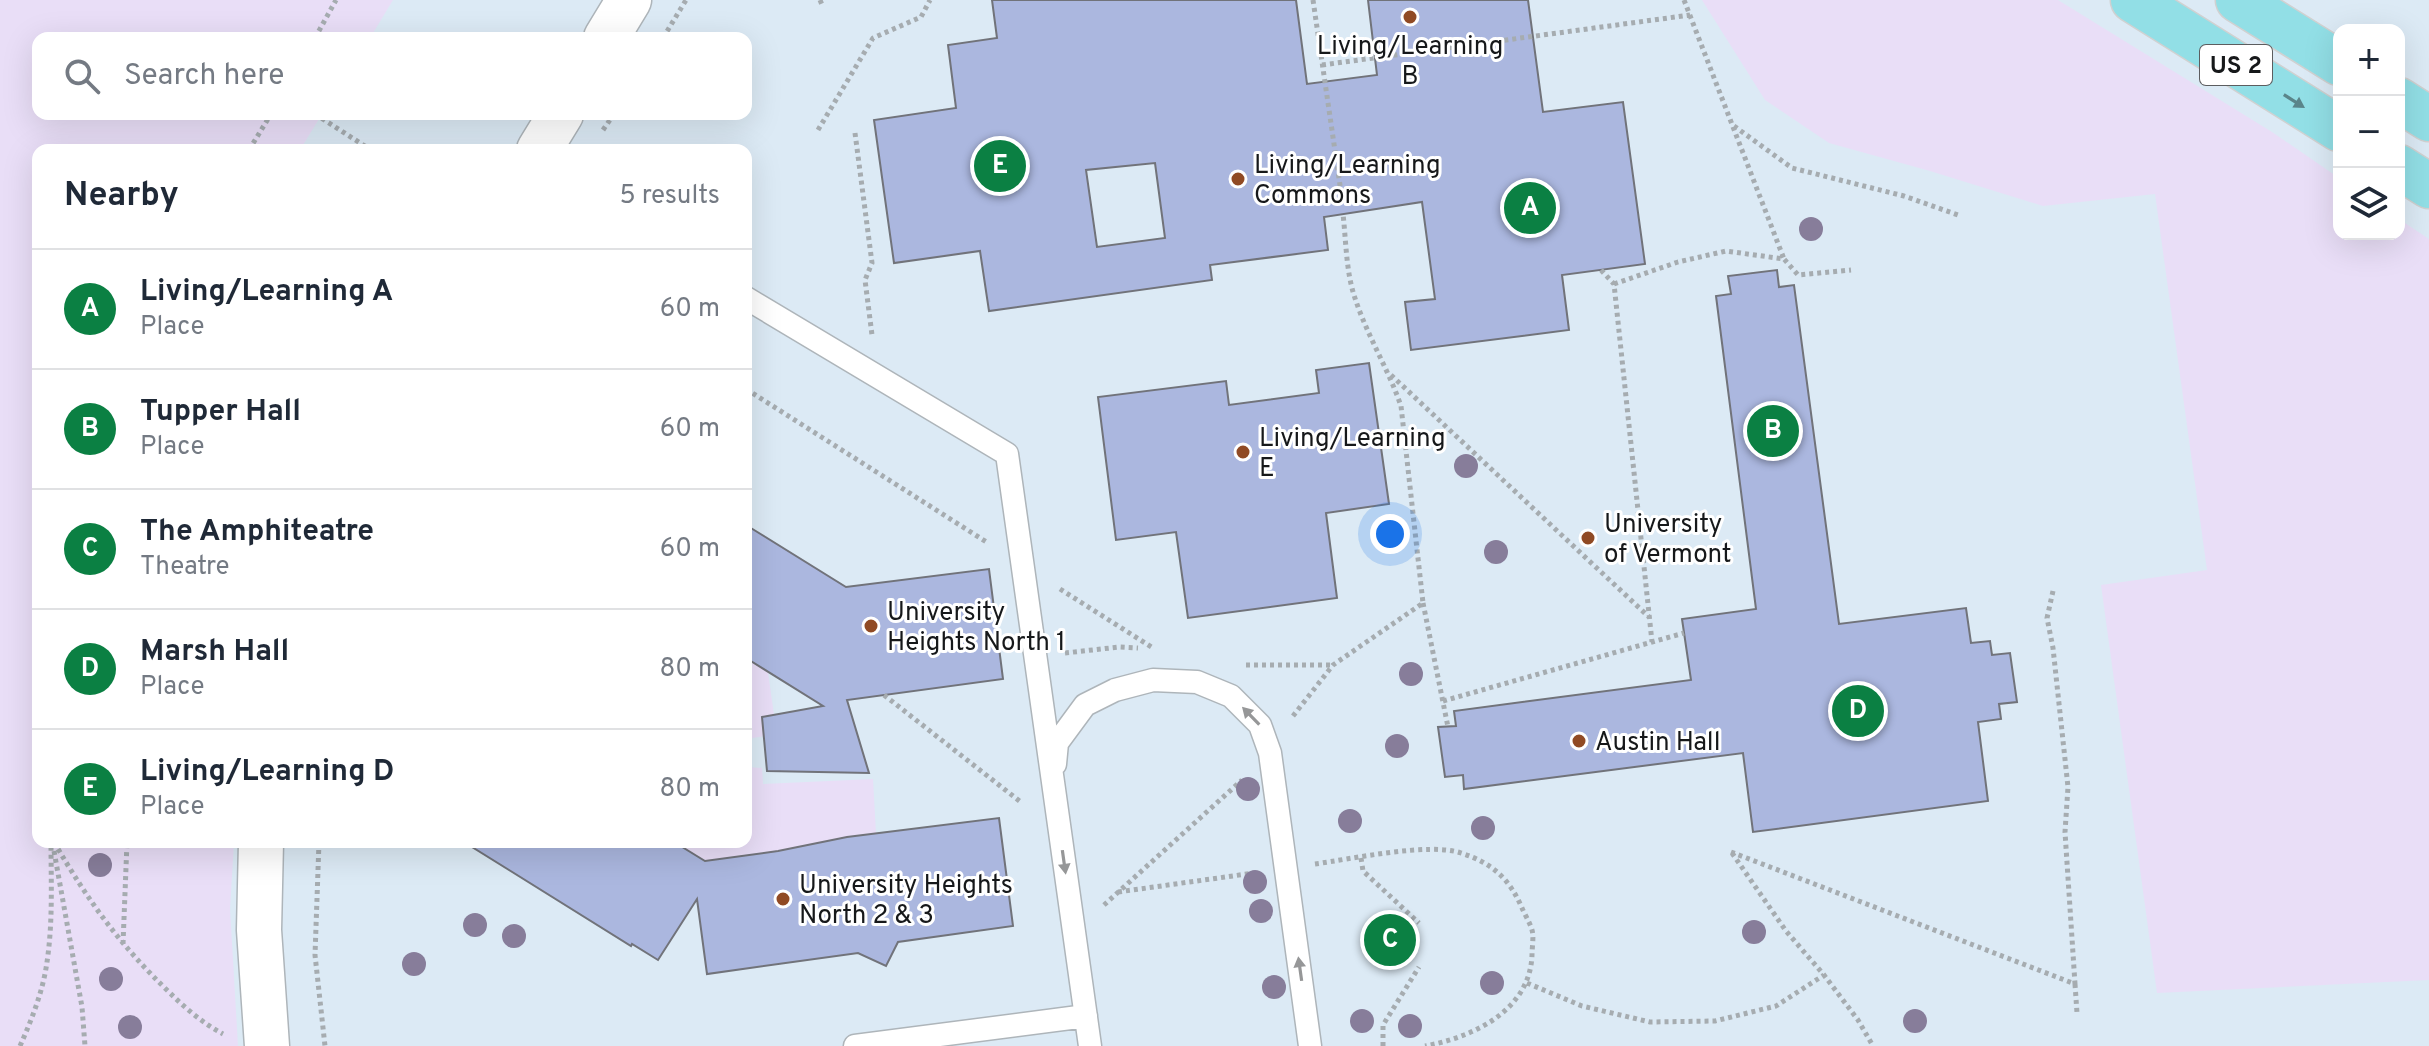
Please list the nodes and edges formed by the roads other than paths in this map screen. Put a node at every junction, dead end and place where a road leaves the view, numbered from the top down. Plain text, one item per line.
1 (629, 0) edge
2 (2133, 0) edge
3 (2238, 0) edge
4 (610, 32) edge
5 (2333, 59) edge
6 (2405, 104) edge
7 (2429, 119) edge
8 (557, 120) edge
9 (2333, 125) edge
10 (543, 144) edge
11 (2401, 168) edge
12 (2429, 186) edge
13 (752, 302) edge
14 (1054, 785) junction
15 (261, 848) edge
16 (1086, 1016) junction
17 (246, 1041) edge
18 (855, 1046) edge
19 (1090, 1046) edge
20 (1310, 1046) edge

1 - 4 street
2 -> 9 main road, US 2
3 - 5 main road, US 2
6 - 7 main road
8 - 10 street
11 - 12 main road
13 - 14 lane
14 -> 16 lane
20 -> 14 lane
15 - 17 street
16 - 18 lane
16 - 19 lane

